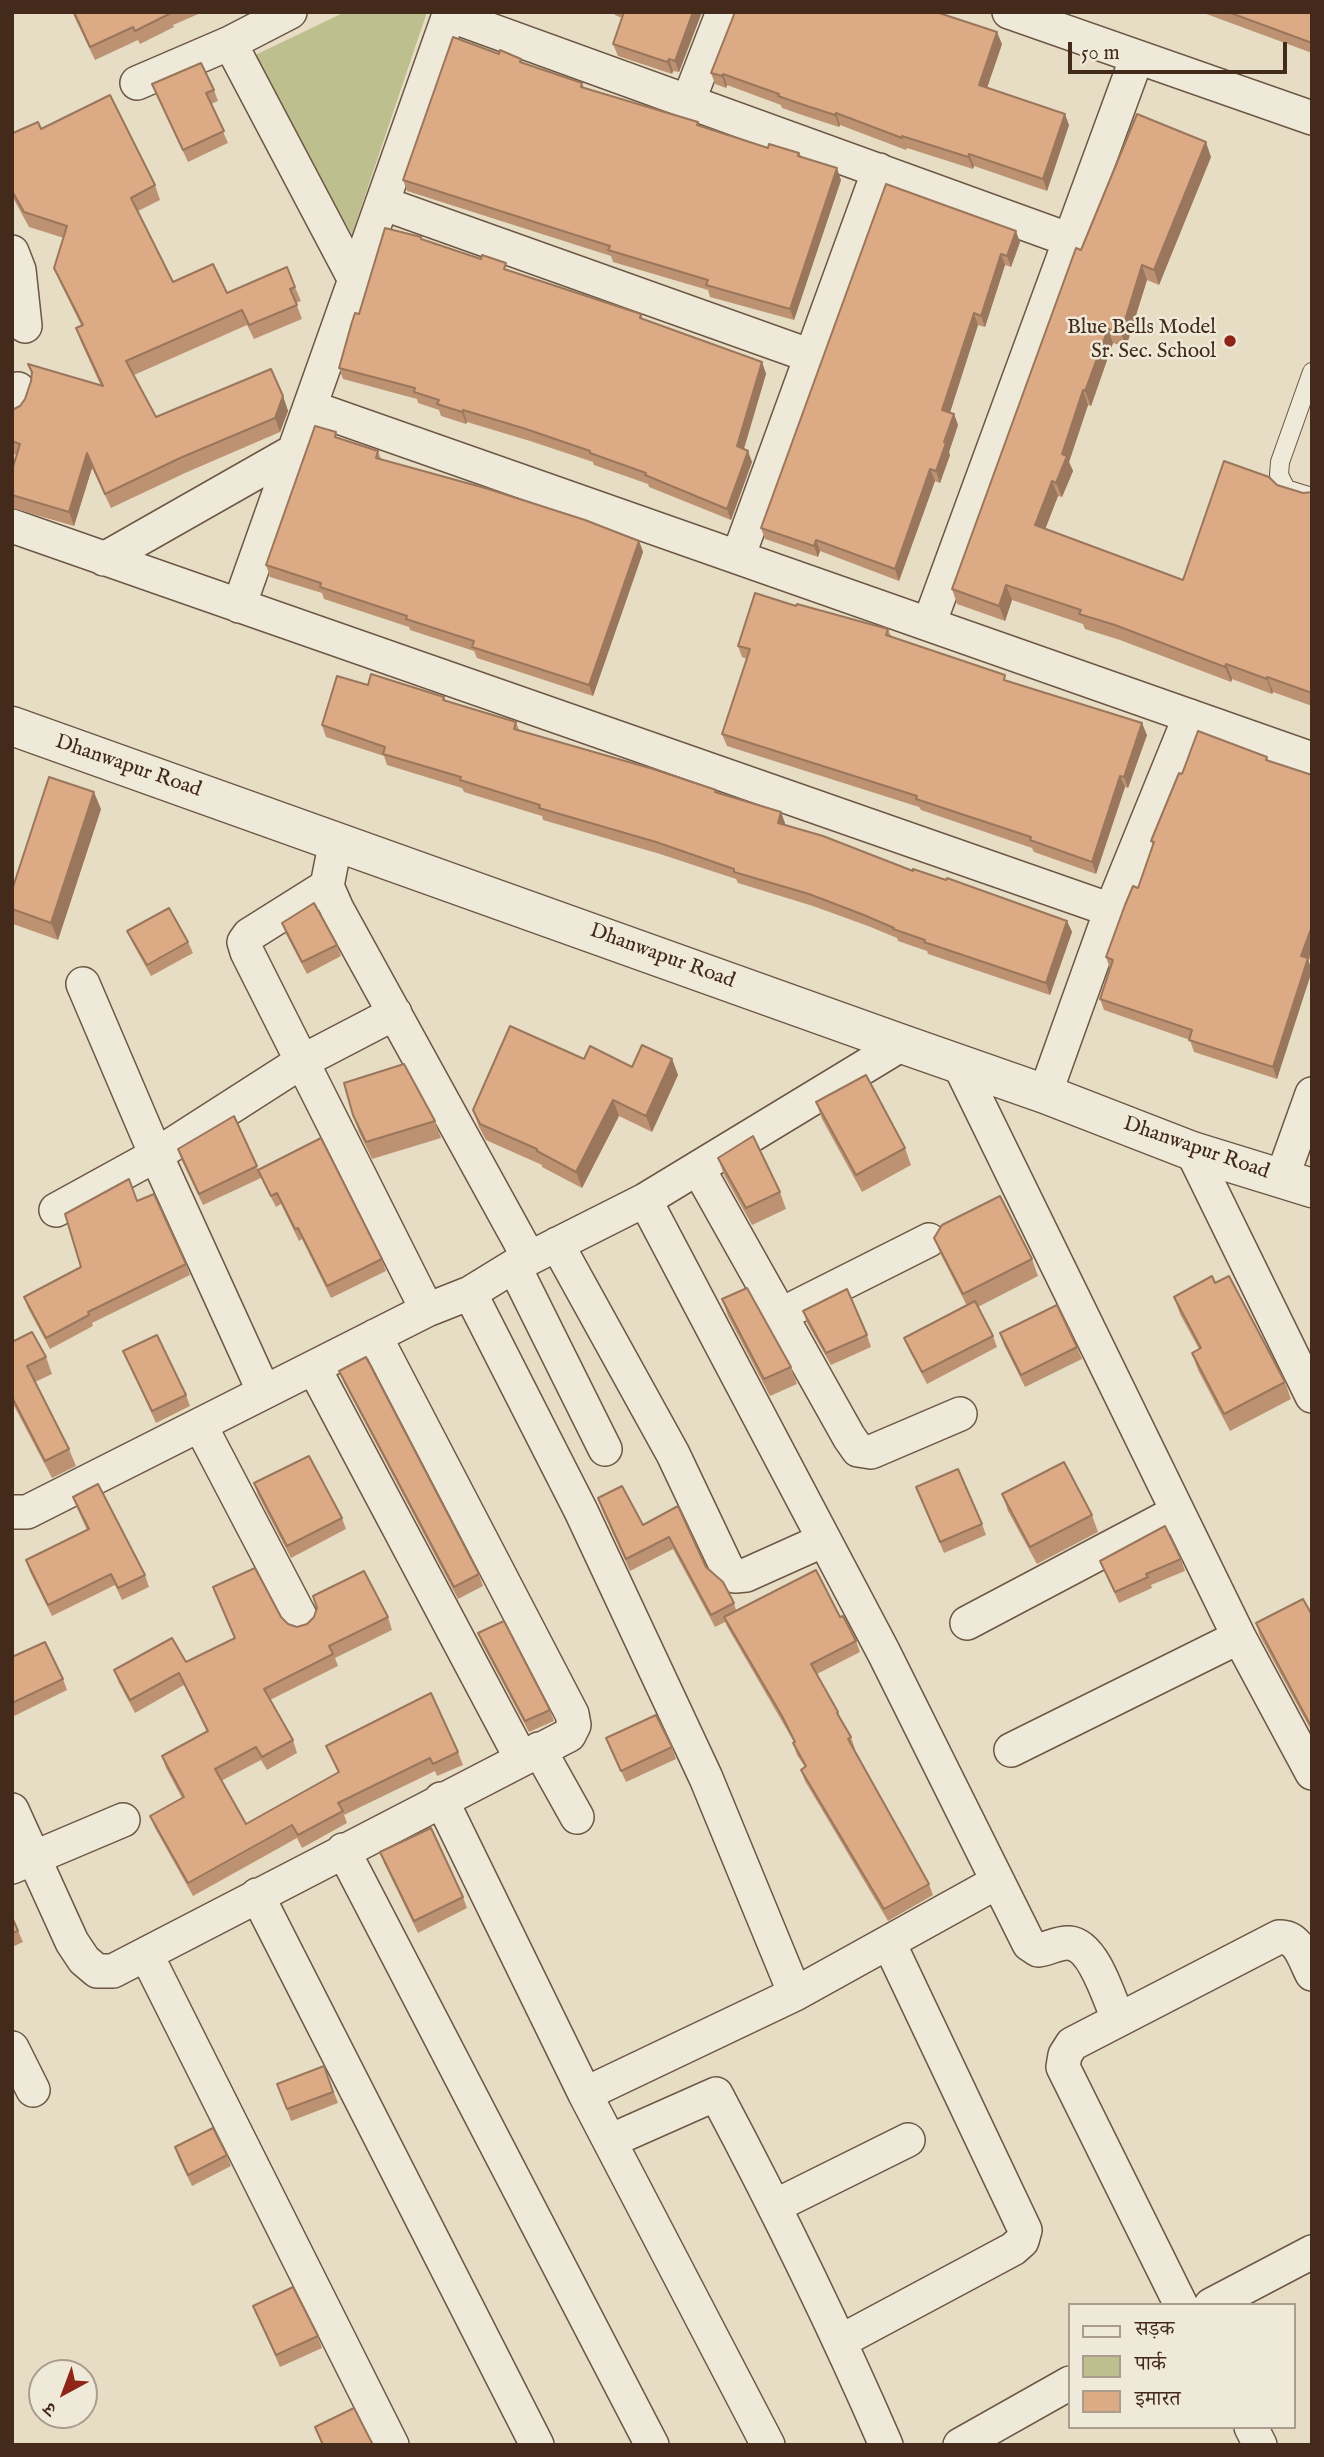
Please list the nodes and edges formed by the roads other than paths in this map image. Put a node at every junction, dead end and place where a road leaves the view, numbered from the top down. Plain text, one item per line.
1 (290, 12) edge
2 (723, 12) edge
3 (450, 13) edge
4 (1025, 15) edge
5 (230, 43) junction
6 (1137, 57) junction
7 (137, 83) dead end
8 (688, 102) junction
9 (1312, 118) edge
10 (879, 170) junction
11 (382, 203) junction
12 (1070, 240) junction
13 (12, 252) edge
14 (355, 280) junction
15 (25, 326) dead end
16 (811, 356) junction
17 (1312, 372) edge
18 (310, 407) junction
19 (294, 451) junction
20 (1312, 497) edge
21 (12, 526) edge
22 (738, 557) junction
23 (104, 558) junction
24 (239, 606) junction
25 (929, 624) junction
26 (1191, 716) junction
27 (12, 726) edge
28 (1312, 759) edge
29 (336, 840) junction
30 (327, 886) junction
31 (1111, 910) junction
32 (83, 984) dead end
33 (395, 1013) junction
34 (902, 1044) junction
35 (301, 1062) junction
36 (958, 1062) junction
37 (1045, 1094) junction
38 (1312, 1094) edge
39 (1192, 1152) junction
40 (156, 1155) junction
41 (698, 1168) junction
42 (1297, 1183) edge
43 (645, 1200) junction
44 (56, 1210) dead end
45 (929, 1240) dead end
46 (533, 1256) junction
47 (470, 1293) junction
48 (427, 1310) junction
49 (780, 1315) junction
50 (375, 1336) junction
51 (314, 1368) junction
52 (264, 1392) junction
53 (1312, 1396) edge
54 (960, 1414) dead end
55 (200, 1425) junction
56 (605, 1449) dead end
57 (12, 1512) edge
58 (1177, 1512) junction
59 (824, 1540) junction
60 (302, 1620) dead end
61 (967, 1623) dead end
62 (1239, 1637) junction
63 (1011, 1750) dead end
64 (530, 1754) junction
65 (1312, 1773) edge
66 (441, 1799) junction
67 (12, 1810) edge
68 (577, 1817) dead end
69 (123, 1820) dead end
70 (343, 1850) junction
71 (24, 1863) edge
72 (998, 1882) junction
73 (257, 1895) junction
74 (889, 1943) junction
75 (146, 1954) junction
76 (1312, 1974) edge
77 (795, 1994) junction
78 (1118, 2019) junction
79 (12, 2048) edge
80 (33, 2090) dead end
81 (585, 2094) junction
82 (908, 2140) dead end
83 (610, 2141) junction
84 (775, 2206) junction
85 (1312, 2252) edge
86 (1180, 2303) edge
87 (1215, 2303) edge
88 (841, 2341) junction
89 (1068, 2384) edge
90 (1252, 2429) edge
91 (392, 2445) edge
92 (537, 2445) edge
93 (652, 2445) edge
94 (768, 2445) edge
95 (886, 2445) edge
96 (960, 2445) edge
97 (1259, 2445) edge

1 - 5 street
2 - 8 street
3 - 8 street
3 - 11 street
4 - 6 street
5 - 7 street
5 - 14 street
6 - 9 street
6 - 12 street
8 - 10 street
10 - 12 street
10 - 16 street
11 - 14 street
11 - 16 street
12 - 25 street
13 - 15 street
14 - 18 street
16 - 22 street
17 - 20 lane
18 - 19 street
18 - 22 street
19 - 23 street
19 - 24 street
21 - 23 street
22 - 25 street
23 - 24 street
24 - 31 street
25 - 26 street
26 - 28 street
26 - 31 street
27 - 29 street, Dhanwapur Road
29 - 30 street
29 - 34 street, Dhanwapur Road
30 - 33 street
30 - 35 street
31 - 37 street
32 - 40 street
33 - 35 street
33 - 46 street
34 - 36 street, Dhanwapur Road
34 - 41 street
35 - 40 street
35 - 48 street
36 - 37 street, Dhanwapur Road
36 - 58 street
37 - 39 street, Dhanwapur Road
38 - 42 street
39 - 42 street, Dhanwapur Road
39 - 53 street
40 - 44 street
40 - 52 street
41 - 43 street
41 - 49 street
43 - 46 street
43 - 59 street
45 - 49 street
46 - 47 street
46 - 56 street
46 - 59 street
47 - 48 street
47 - 77 street
48 - 50 street
49 - 54 street
50 - 51 street
50 - 64 street
51 - 52 street
51 - 64 street
52 - 55 street
55 - 57 street
55 - 60 street
58 - 61 street
58 - 62 street
59 - 72 street
62 - 63 street
62 - 65 street
64 - 66 street
64 - 68 street
66 - 70 street
66 - 81 street
67 - 71 street
69 - 71 street
70 - 73 street
70 - 93 street
71 - 75 street
72 - 74 street
72 - 78 street
73 - 75 street
73 - 92 street
74 - 77 street
74 - 88 street
75 - 91 street
76 - 78 street
77 - 81 street
78 - 86 street
79 - 80 street
81 - 83 street
82 - 84 street
83 - 84 street
83 - 94 street
84 - 88 street
85 - 87 street
88 - 95 street
89 - 96 street
90 - 97 street

